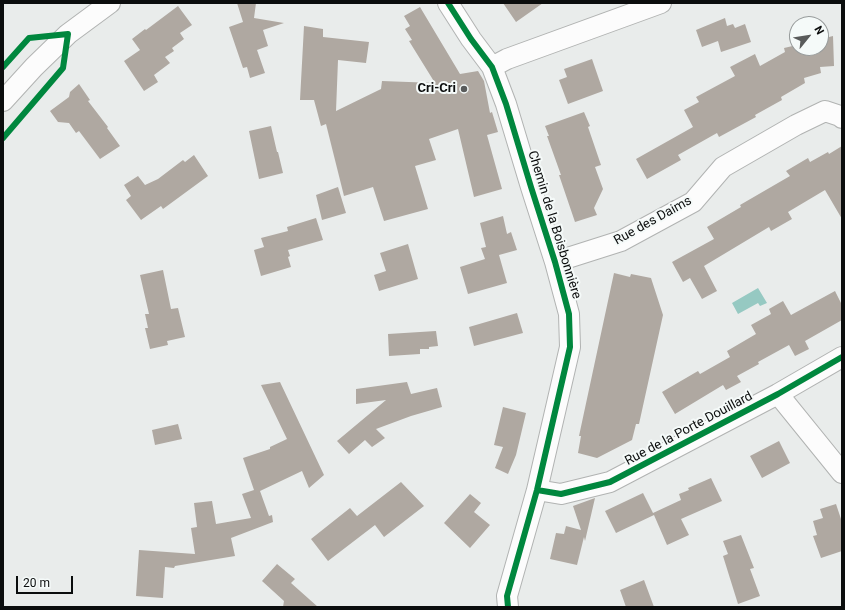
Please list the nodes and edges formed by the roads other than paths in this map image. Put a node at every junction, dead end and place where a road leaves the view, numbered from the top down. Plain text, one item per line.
1 (110, 3) edge
2 (448, 3) edge
3 (661, 3) edge
4 (492, 67) junction
5 (3, 101) edge
6 (842, 118) edge
7 (556, 262) junction
8 (842, 358) edge
9 (778, 394) junction
10 (842, 473) edge
11 (537, 490) junction
12 (508, 607) edge

1 - 5 street
2 - 4 street, Chemin de la Boisbonnière
3 - 4 street
4 - 7 street, Chemin de la Boisbonnière
6 - 7 street, Rue des Daims
7 - 11 street, Chemin de la Boisbonnière
8 - 9 street, Rue de la Porte Douillard
9 - 10 street
9 - 11 street, Rue de la Porte Douillard
11 - 12 street, Chemin de la Boisbonnière

